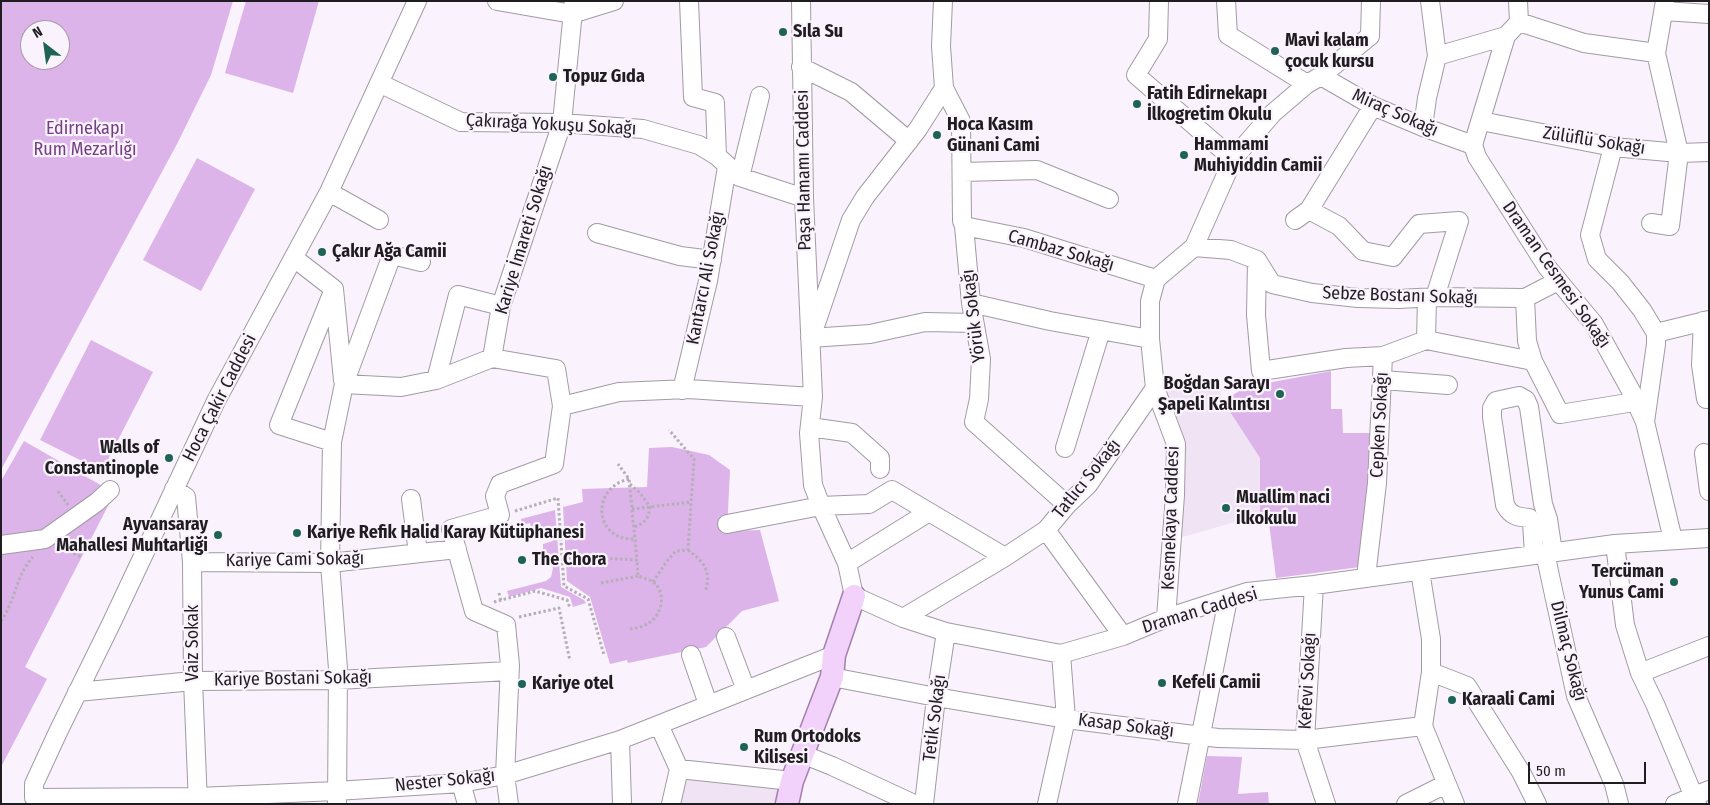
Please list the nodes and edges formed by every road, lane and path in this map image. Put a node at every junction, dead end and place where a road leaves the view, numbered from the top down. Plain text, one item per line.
1 (417, 1) edge
2 (497, 1) edge
3 (614, 1) edge
4 (689, 1) edge
5 (801, 1) edge
6 (943, 1) edge
7 (1159, 1) edge
8 (1226, 1) edge
9 (1371, 1) edge
10 (1430, 1) edge
11 (1518, 1) edge
12 (1664, 6) edge
13 (573, 8) edge
14 (1709, 14) edge
15 (1520, 22) junction
16 (1506, 36) junction
17 (1656, 53) junction
18 (1437, 56) junction
19 (801, 67) junction
20 (1314, 80) junction
21 (379, 83) junction
22 (944, 88) junction
23 (760, 96) dead end
24 (1372, 106) junction
25 (1480, 121) junction
26 (562, 123) junction
27 (1423, 127) junction
28 (909, 140) junction
29 (1613, 148) junction
30 (1475, 151) junction
31 (1709, 152) edge
32 (1679, 153) junction
33 (1233, 159) junction
34 (728, 167) junction
35 (962, 172) junction
36 (329, 192) junction
37 (804, 198) junction
38 (1109, 199) dead end
39 (378, 220) dead end
40 (1651, 223) dead end
41 (964, 226) junction
42 (597, 233) dead end
43 (1194, 247) junction
44 (294, 258) junction
45 (712, 260) junction
46 (1256, 260) junction
47 (421, 262) dead end
48 (1156, 279) junction
49 (1558, 281) junction
50 (334, 289) junction
51 (1431, 298) junction
52 (1526, 298) junction
53 (971, 303) junction
54 (501, 306) junction
55 (1706, 320) edge
56 (974, 323) junction
57 (1101, 330) junction
58 (1656, 333) junction
59 (810, 338) junction
60 (1150, 339) junction
61 (1426, 340) junction
62 (1383, 356) junction
63 (492, 358) junction
64 (1533, 361) junction
65 (436, 380) junction
66 (1383, 380) junction
67 (344, 384) junction
68 (1448, 385) dead end
69 (1155, 388) junction
70 (682, 390) junction
71 (812, 397) junction
72 (1706, 399) dead end
73 (1634, 402) junction
74 (562, 406) junction
75 (1645, 422) junction
76 (810, 427) junction
77 (669, 430) dead end
78 (332, 442) junction
79 (1065, 448) dead end
80 (1704, 453) dead end
81 (618, 464) dead end
82 (880, 469) dead end
83 (629, 479) junction
84 (630, 484) junction
85 (174, 489) junction
86 (110, 490) dead end
87 (1709, 491) edge
88 (412, 499) dead end
89 (691, 502) junction
90 (1067, 505) junction
91 (820, 506) junction
92 (650, 507) junction
93 (632, 509) junction
94 (517, 510) dead end
95 (929, 512) junction
96 (727, 524) dead end
97 (634, 527) junction
98 (1046, 530) junction
99 (1709, 538) edge
100 (635, 539) junction
101 (45, 540) junction
102 (1673, 540) junction
103 (1615, 544) junction
104 (1, 545) edge
105 (457, 549) junction
106 (688, 550) junction
107 (418, 553) junction
108 (1544, 553) junction
109 (82, 557) dead end
110 (1004, 557) junction
111 (600, 558) dead end
112 (637, 560) junction
113 (192, 562) junction
114 (330, 563) junction
115 (847, 563) junction
116 (1420, 570) junction
117 (638, 576) junction
118 (1366, 577) junction
119 (653, 582) junction
120 (601, 583) dead end
121 (1314, 585) junction
122 (705, 592) dead end
123 (499, 593) dead end
124 (854, 596) junction
125 (1228, 599) junction
126 (501, 601) junction
127 (474, 608) junction
128 (570, 608) dead end
129 (533, 614) dead end
130 (902, 618) junction
131 (1166, 618) junction
132 (1, 621) edge
133 (630, 629) dead end
134 (946, 632) junction
135 (1123, 636) junction
136 (726, 637) dead end
137 (1709, 646) edge
138 (1061, 654) junction
139 (604, 655) dead end
140 (691, 655) dead end
141 (834, 655) junction
142 (570, 661) dead end
143 (509, 671) junction
144 (1431, 672) junction
145 (1640, 673) junction
146 (832, 678) junction
147 (337, 680) junction
148 (193, 681) junction
149 (746, 690) junction
150 (77, 692) junction
151 (936, 697) junction
152 (708, 704) junction
153 (1066, 719) junction
154 (658, 725) junction
155 (1423, 726) junction
156 (1201, 736) junction
157 (620, 740) junction
158 (1305, 740) junction
159 (802, 754) junction
160 (679, 769) junction
161 (792, 781) junction
162 (461, 782) junction
163 (1446, 784) junction
164 (507, 790) edge
165 (336, 797) edge
166 (1700, 797) edge
167 (34, 798) joint
168 (198, 800) edge
169 (467, 804) edge
170 (522, 804) edge
171 (622, 804) edge
172 (671, 804) edge
173 (786, 804) edge
174 (914, 804) edge
175 (924, 804) edge
176 (1047, 804) edge
177 (1186, 804) edge
178 (1326, 804) edge
179 (1406, 804) edge
180 (1455, 804) edge
181 (1537, 804) edge
182 (1619, 804) edge
183 (1675, 804) edge

1 - 21 street, Hoca Çakir Caddesi
2 - 13 street
3 - 13 street
4 - 34 street
5 - 19 street, Paşa Hamamı Caddesi
6 - 22 street
7 - 33 street
8 - 20 street, Miraç Sokağı
9 - 20 street
10 - 18 street
11 - 15 street
12 - 14 street
12 - 17 street
13 - 26 street, Kariye İmareti Sokağı
15 - 16 street
15 - 17 street
16 - 18 street
16 - 25 street
17 - 32 street
18 - 27 street
19 - 28 street
19 - 37 street, Paşa Hamamı Caddesi
20 - 24 street, Miraç Sokağı
20 - 33 street
21 - 26 street, Çakırağa Yokuşu Sokağı
21 - 36 street, Hoca Çakir Caddesi
22 - 28 street
22 - 35 street, Yörük Sokağı
23 - 34 street
24 - 27 street, Miraç Sokağı
24 - 51 street
25 - 29 street, Zülüflü Sokağı
25 - 30 street
26 - 34 street, Çakırağa Yokuşu Sokağı
26 - 54 street, Kariye İmareti Sokağı
27 - 30 street, Miraç Sokağı
28 - 59 street
29 - 32 street, Zülüflü Sokağı
29 - 58 street
30 - 49 street, Draman Cesmesi Sokağı
31 - 32 street, Zülüflü Sokağı
32 - 40 street
33 - 43 street
34 - 37 street, Çakırağa Yokuşu Sokağı
34 - 45 street, Kantarcı Ali Sokağı
35 - 38 street
35 - 41 street, Yörük Sokağı
36 - 39 street
36 - 44 street, Hoca Çakir Caddesi
37 - 59 street, Paşa Hamamı Caddesi
41 - 48 street, Cambaz Sokağı
41 - 53 street, Yörük Sokağı
42 - 45 street
43 - 46 street
43 - 48 street
44 - 50 street
44 - 85 street, Hoca Çakir Caddesi
45 - 70 street, Kantarcı Ali Sokağı
46 - 51 street, Sebze Bostanı Sokağı
46 - 62 street, Cepken Sokağı
47 - 67 street
48 - 60 street, Kesmekaya Caddesi
49 - 52 street, Sebze Bostanı Sokağı
49 - 73 street, Draman Cesmesi Sokağı
50 - 67 street
50 - 78 street
51 - 52 street, Sebze Bostanı Sokağı
51 - 61 street
52 - 64 street
53 - 56 street, Yörük Sokağı
53 - 57 street
54 - 63 street, Kariye İmareti Sokağı
54 - 65 street
55 - 58 street
55 - 72 street
56 - 59 street
56 - 90 street, Yörük Sokağı
57 - 60 street
57 - 79 street
58 - 75 street
59 - 71 street, Paşa Hamamı Caddesi
60 - 69 street, Kesmekaya Caddesi
61 - 62 street
61 - 64 street
62 - 66 street, Cepken Sokağı
63 - 65 street
63 - 74 street
64 - 73 street
65 - 67 street
66 - 68 street
66 - 118 street, Cepken Sokağı
67 - 78 street
69 - 90 street, Tatlıcı Sokağı
69 - 131 street, Kesmekaya Caddesi
70 - 71 street
70 - 74 street
71 - 76 street, Paşa Hamamı Caddesi
73 - 75 street, Draman Cesmesi Sokağı
74 - 105 street
75 - 102 street, Draman Cesmesi Sokağı
76 - 82 street
76 - 91 street, Paşa Hamamı Caddesi
77 - 89 path
78 - 114 street
80 - 87 street
81 - 83 path
83 - 84 path
83 - 100 path
84 - 92 path
84 - 93 path
85 - 113 street, Vaiz Sokak
85 - 150 street, Hoca Çakir Caddesi
86 - 101 street
88 - 107 street
89 - 92 path
89 - 106 path
90 - 98 street, Tatlıcı Sokağı
91 - 95 street
91 - 96 street
91 - 115 street, Paşa Hamamı Caddesi
92 - 93 path
92 - 97 path
93 - 97 path
94 - 139 path
95 - 110 street
95 - 115 street
97 - 100 path
98 - 110 street, Tatlıcı Sokağı
98 - 135 street
99 - 102 street, Draman Caddesi
100 - 112 path
101 - 104 street
101 - 109 path
101 - 132 path
102 - 103 street, Draman Caddesi
103 - 108 street, Draman Caddesi
103 - 145 street
105 - 107 street, Kariye Cami Sokağı
105 - 127 street
106 - 119 path
106 - 122 path
107 - 114 street, Kariye Cami Sokağı
108 - 108 street
108 - 116 street, Draman Caddesi
108 - 182 street, Dilmaç Sokağı
110 - 130 street, Tatlıcı Sokağı
111 - 112 path
112 - 117 path
113 - 114 street, Kariye Cami Sokağı
113 - 148 street, Vaiz Sokak
114 - 147 street
115 - 124 street, Paşa Hamamı Caddesi
116 - 118 street, Draman Caddesi
116 - 144 street
117 - 119 path
117 - 120 path
118 - 121 street, Draman Caddesi
119 - 133 path
121 - 125 street, Draman Caddesi
121 - 158 street, Kefevi Sokağı
123 - 126 path
124 - 130 street, Draman Caddesi
124 - 141 main road
125 - 131 street, Draman Caddesi
125 - 156 street
126 - 127 path
126 - 128 path
127 - 143 street
129 - 142 path
130 - 134 street, Draman Caddesi
131 - 135 street, Draman Caddesi
134 - 138 street, Draman Caddesi
134 - 151 street, Tetik Sokağı
135 - 138 street, Draman Caddesi
136 - 149 street
137 - 145 street
138 - 153 street
140 - 152 street
141 - 146 main road
141 - 149 street, Nester Sokağı
143 - 147 street, Kariye Bostani Sokağı
143 - 164 street
144 - 155 street
144 - 181 street
145 - 166 street
146 - 151 street, Kasap Sokağı
146 - 159 main road
147 - 148 street, Kariye Bostani Sokağı
147 - 165 street
148 - 150 street, Kariye Bostani Sokağı
148 - 168 street, Vaiz Sokak
149 - 152 street, Nester Sokağı
150 - 167 street, Hoca Çakir Caddesi
151 - 153 street, Kasap Sokağı
151 - 175 street, Tetik Sokağı
152 - 154 street, Nester Sokağı
153 - 156 street, Kasap Sokağı
153 - 176 street
154 - 157 street, Nester Sokağı
154 - 160 street
155 - 158 street, Kasap Sokağı
155 - 163 street
156 - 158 street, Kasap Sokağı
156 - 177 street
157 - 164 street, Nester Sokağı
157 - 171 street
158 - 178 street, Kefevi Sokağı
159 - 161 main road
159 - 174 street
160 - 161 street
160 - 172 street
161 - 173 main road
162 - 164 street, Nester Sokağı
162 - 165 street, Nester Sokağı
162 - 169 street
163 - 179 street
163 - 180 street
164 - 170 street
165 - 168 street, Nester Sokağı
166 - 183 street
167 - 168 street, Nester Sokağı

